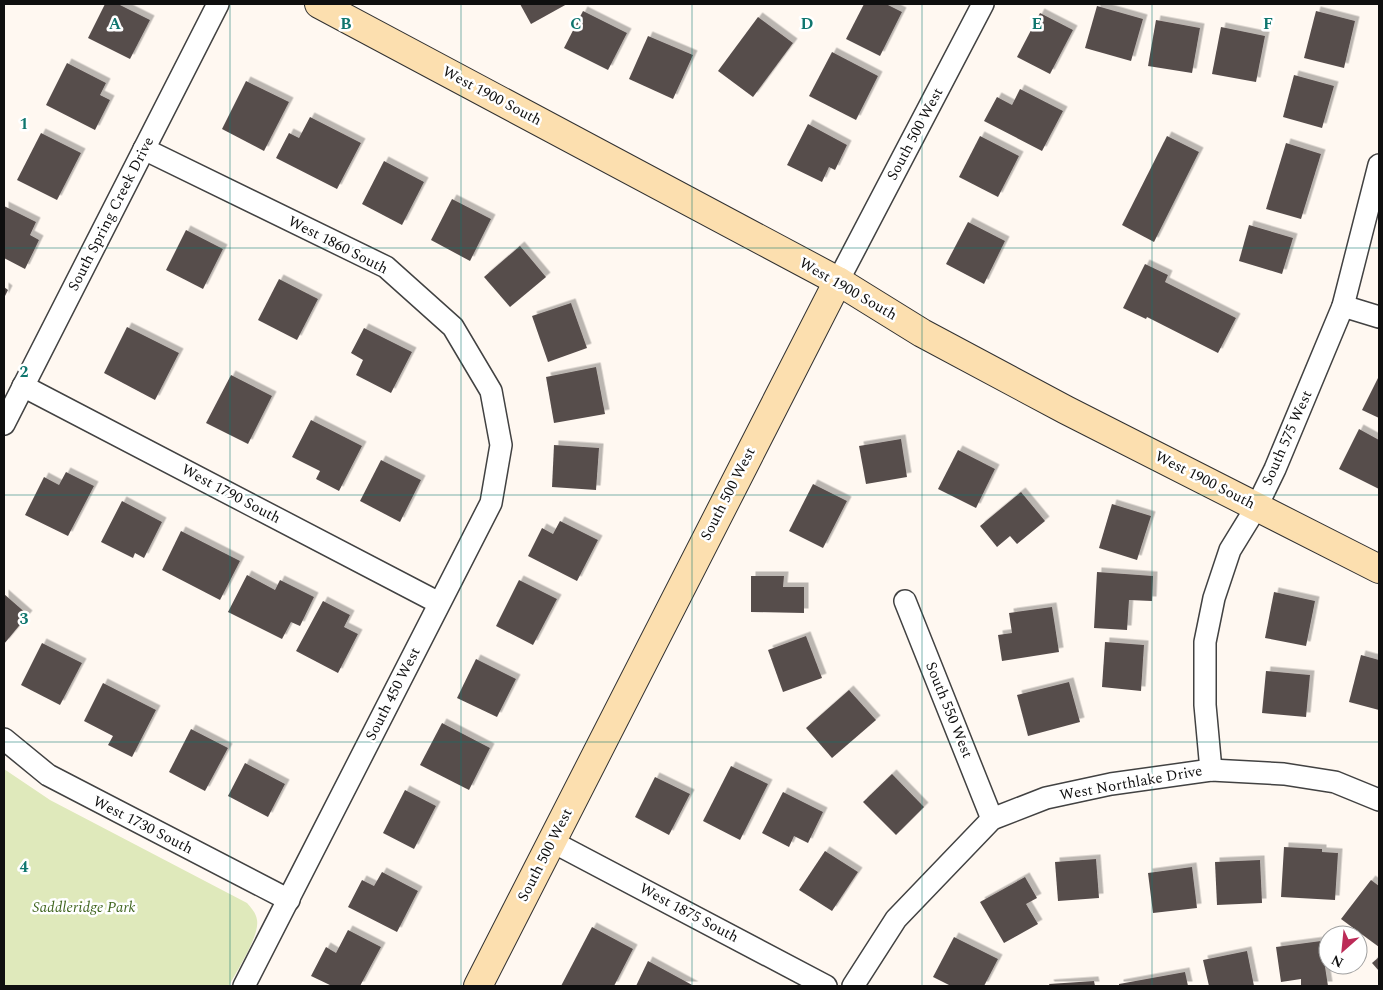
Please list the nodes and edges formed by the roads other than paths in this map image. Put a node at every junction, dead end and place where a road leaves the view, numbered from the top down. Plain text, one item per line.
1 (218, 4) edge
2 (319, 4) edge
3 (983, 4) edge
4 (144, 149) junction
5 (1379, 165) edge
6 (838, 281) junction
7 (1344, 306) junction
8 (1379, 317) edge
9 (24, 386) junction
10 (491, 391) joint
11 (4, 424) edge
12 (1256, 506) junction
13 (1379, 569) edge
14 (905, 601) dead end
15 (439, 603) junction
16 (4, 739) edge
17 (1211, 770) junction
18 (1379, 800) edge
19 (992, 818) junction
20 (551, 841) junction
21 (289, 900) junction
22 (244, 986) edge
23 (478, 986) edge
24 (826, 986) edge
25 (853, 986) edge

1 - 4 street, South Spring Creek Drive
2 - 6 street, West 1900 South
3 - 6 street, South 500 West
4 - 9 street, South Spring Creek Drive
4 - 10 street, West 1860 South
5 - 7 street, South 575 West
6 - 12 street, West 1900 South
6 - 20 street, South 500 West
7 - 8 street
7 - 12 street, South 575 West
9 - 11 street, South Spring Creek Drive
9 - 15 street, West 1790 South
10 - 15 street, South 450 West
12 - 13 street, West 1900 South
12 - 17 street, South 575 West
14 - 19 street, South 550 West
15 - 21 street, South 450 West
16 - 21 street, West 1730 South
17 - 18 street, West Northlake Drive
17 - 19 street, West Northlake Drive
19 - 25 street, West Northlake Drive
20 - 23 street, South 500 West
20 - 24 street, West 1875 South
21 - 22 street, South 450 West

